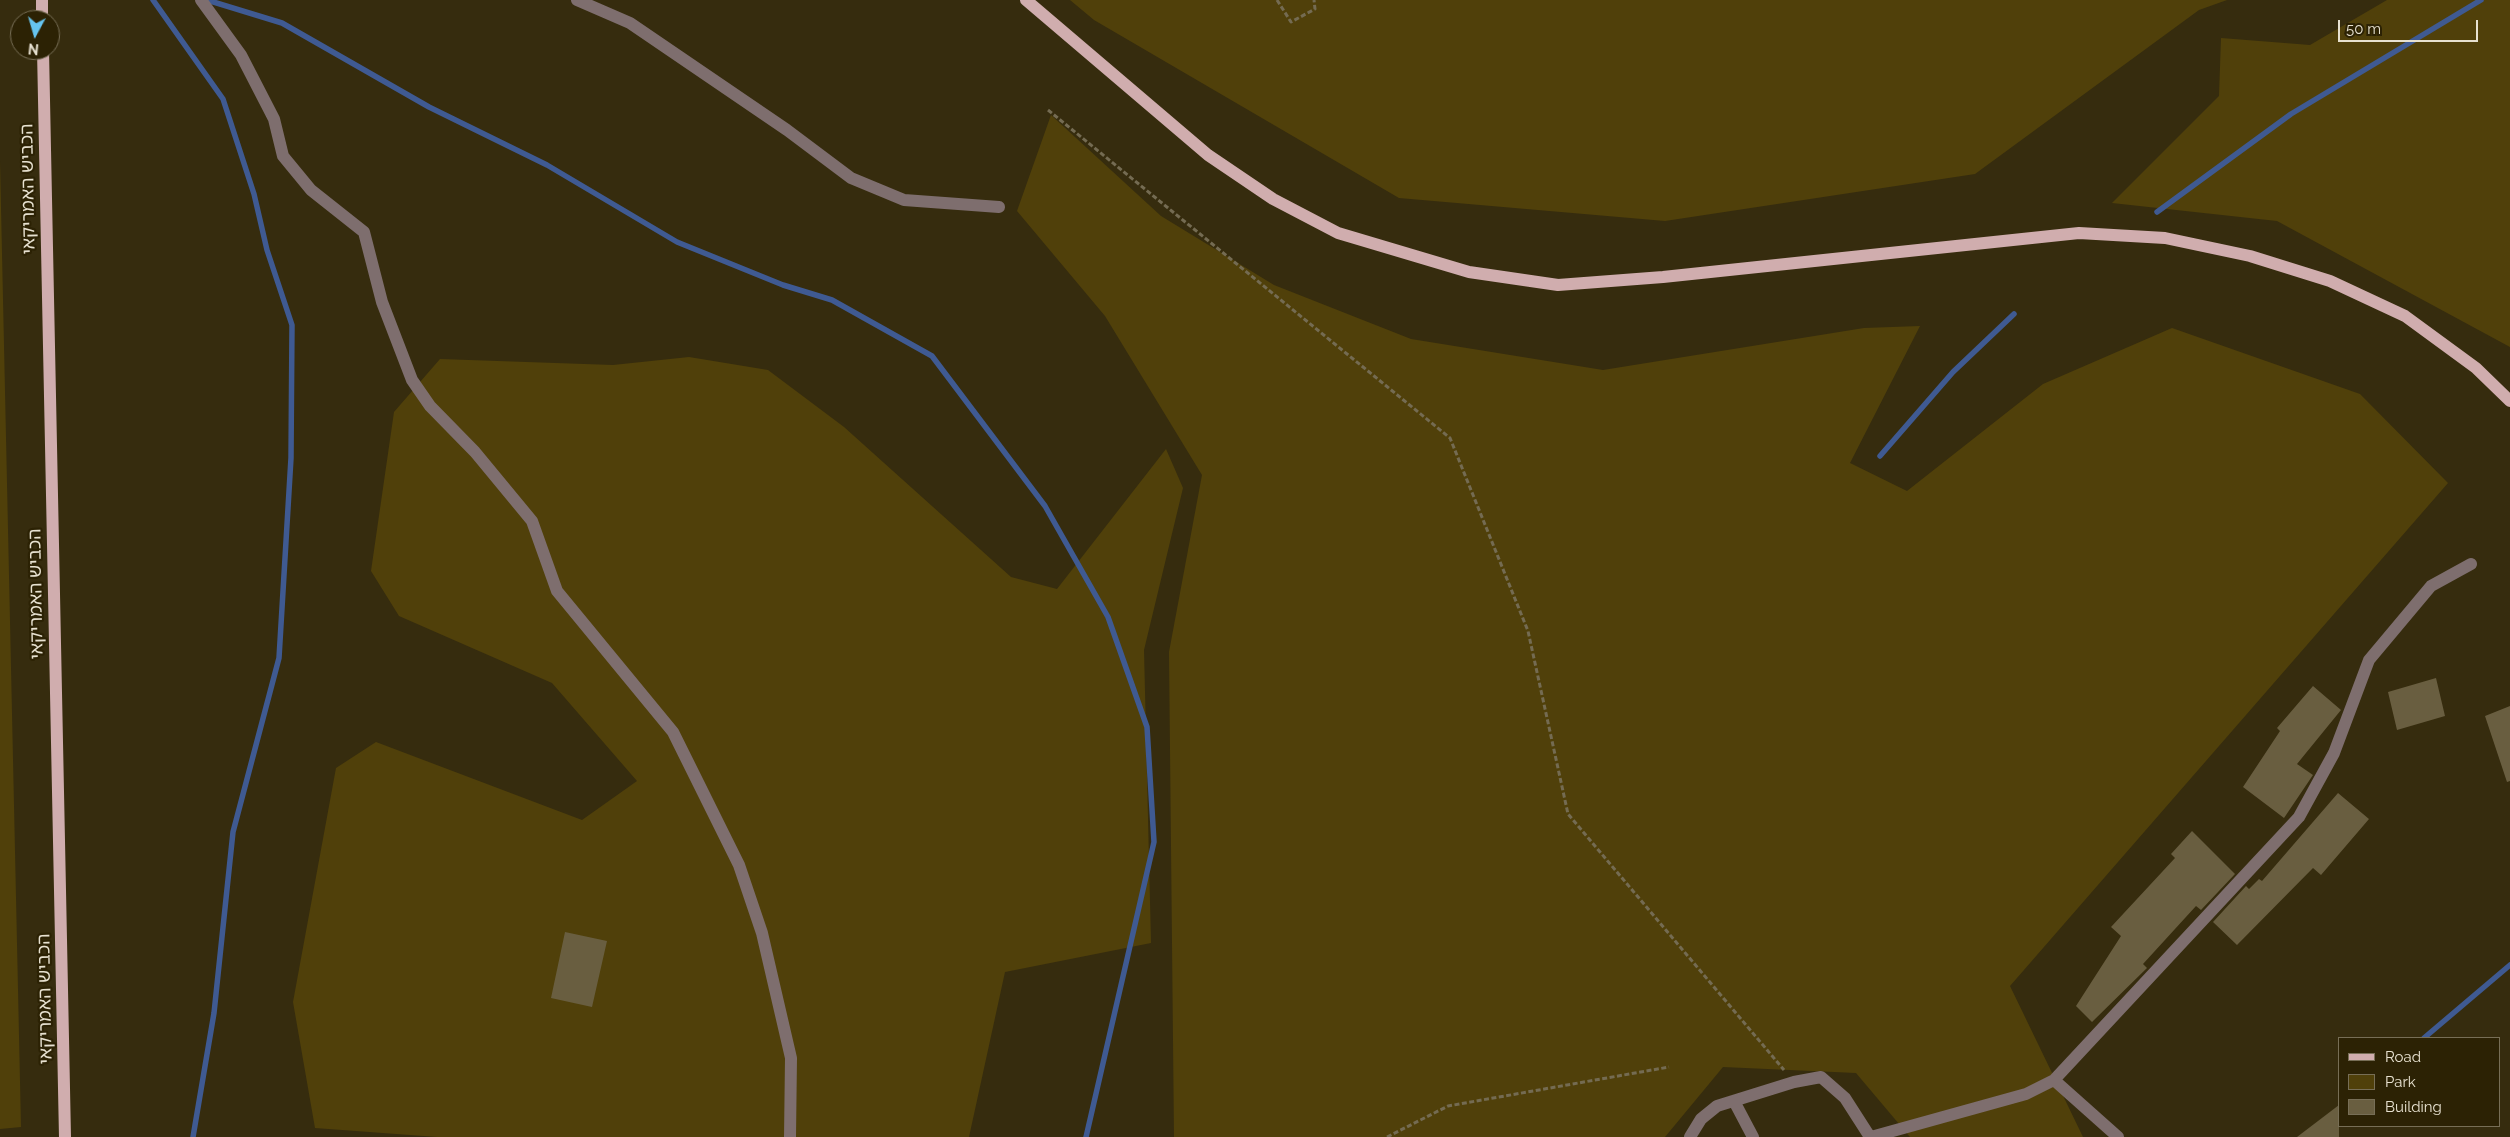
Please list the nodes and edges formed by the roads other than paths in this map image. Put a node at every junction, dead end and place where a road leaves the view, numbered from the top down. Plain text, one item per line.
1 (201, 0) edge
2 (577, 0) edge
3 (1026, 0) edge
4 (43, 60) edge
5 (999, 207) dead end
6 (2510, 401) edge
7 (2471, 564) dead end
8 (2054, 1080) junction
9 (1734, 1101) junction
10 (65, 1137) edge
11 (790, 1137) edge
12 (1690, 1137) edge
13 (1753, 1137) edge
14 (1871, 1137) edge
15 (2118, 1137) edge

1 - 11 street
2 - 5 street
3 - 6 main road
4 - 10 main road, הכביש האמריקאי
7 - 8 street
8 - 14 street
8 - 15 street
9 - 12 street
9 - 13 street
9 - 14 street

